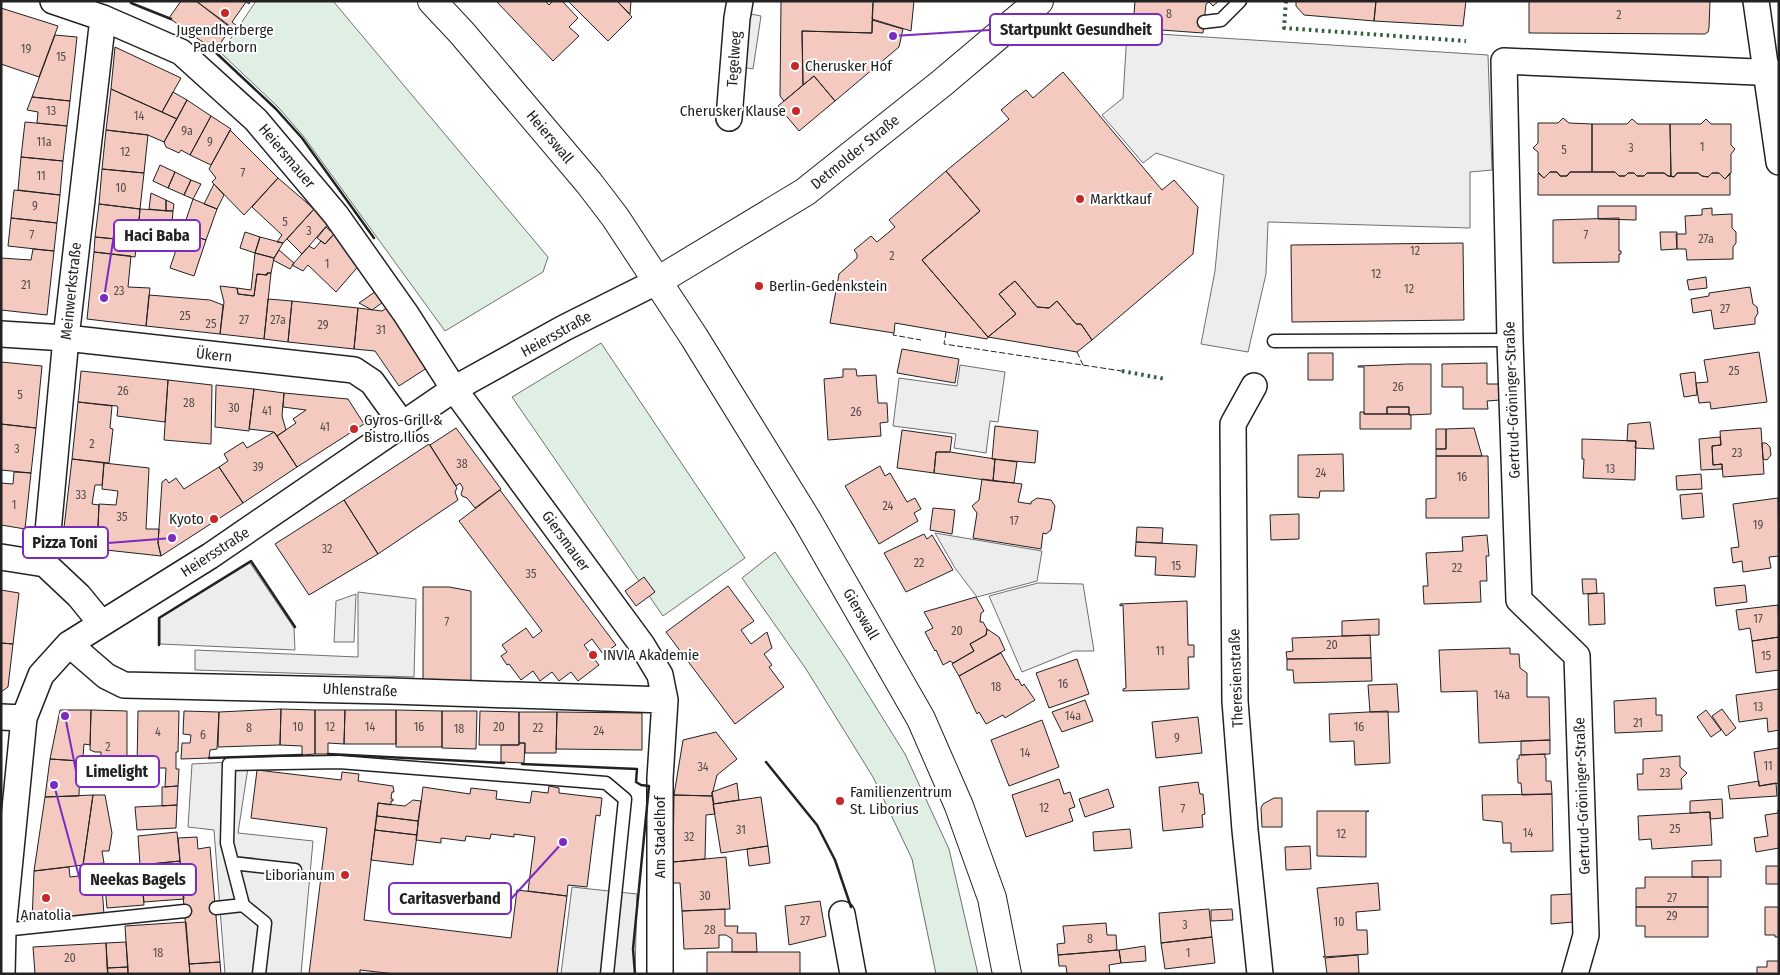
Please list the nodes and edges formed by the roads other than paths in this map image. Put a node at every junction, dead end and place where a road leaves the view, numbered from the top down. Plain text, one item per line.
1 (53, 1) edge
2 (432, 1) edge
3 (740, 1) edge
4 (1039, 1) edge
5 (1240, 1) edge
6 (1756, 1) edge
7 (103, 18) junction
8 (1204, 22) dead end
9 (1772, 73) edge
10 (729, 118) dead end
11 (1779, 162) edge
12 (656, 282) junction
13 (1, 334) edge
14 (66, 338) junction
15 (1510, 340) junction
16 (1274, 341) dead end
17 (1254, 386) dead end
18 (454, 389) junction
19 (403, 424) junction
20 (1, 557) edge
21 (45, 564) junction
22 (101, 623) junction
23 (69, 644) junction
24 (665, 700) junction
25 (12, 718) edge
26 (232, 863) junction
27 (295, 870) dead end
28 (243, 905) junction
29 (216, 908) dead end
30 (185, 911) dead end
31 (842, 914) dead end
32 (2, 941) edge
33 (2, 974) edge
34 (259, 974) edge
35 (607, 974) edge
36 (660, 974) edge
37 (852, 974) edge
38 (1007, 974) edge
39 (1260, 974) edge
40 (1575, 974) edge

1 - 7 street, Heiersmauer
2 - 12 main road, Heierswall
3 - 10 street, Tegelweg
4 - 12 main road, Detmolder Straße
5 - 8 lane
6 - 9 street
7 - 14 street, Meinwerkstraße
7 - 18 street, Heiersmauer
9 - 11 street
9 - 15 street, Gertrud-Gröninger-Straße
12 - 18 street, Heiersstraße
12 - 38 main road, Gierswall
13 - 14 street, Ükern
14 - 19 street, Ükern
14 - 21 street, Meinwerkstraße
15 - 16 lane
15 - 40 street, Gertrud-Gröninger-Straße
17 - 39 street, Theresienstraße
18 - 19 street, Heiersstraße
18 - 24 street, Giersmauer
19 - 22 street, Heiersstraße
20 - 21 street
21 - 22 street
22 - 23 street, Heiersstraße
23 - 24 street, Uhlenstraße
23 - 25 street, Heiersstraße
24 - 36 street, Am Stadelhof
25 - 32 street, Heiersstraße
26 - 27 lane
26 - 28 lane
26 - 35 lane
28 - 29 lane
28 - 34 lane
30 - 32 lane
31 - 37 street
32 - 33 street, Heiersstraße

